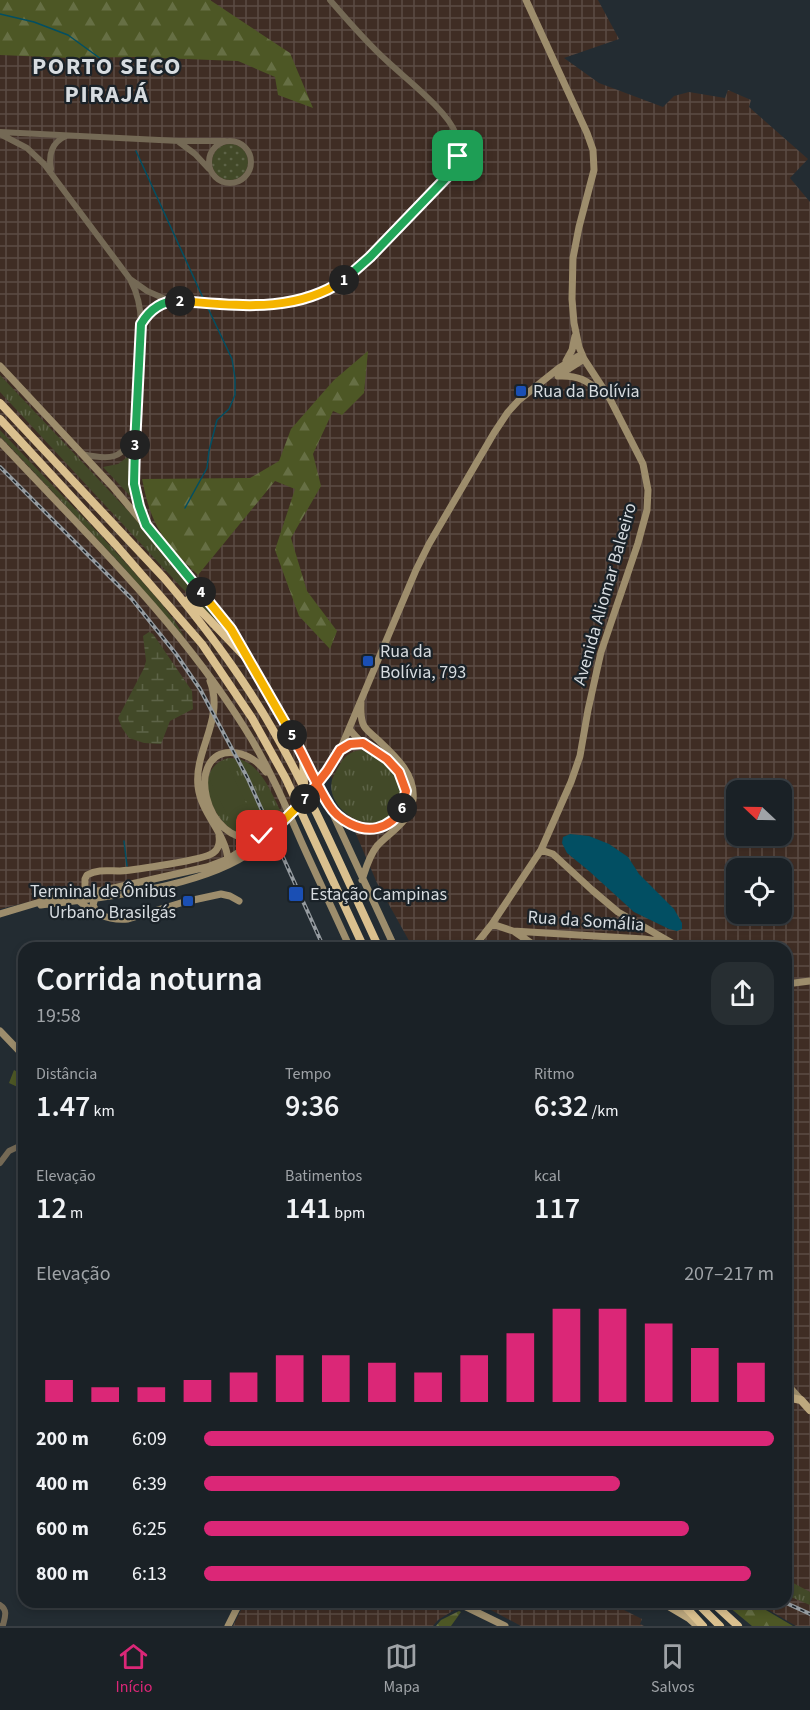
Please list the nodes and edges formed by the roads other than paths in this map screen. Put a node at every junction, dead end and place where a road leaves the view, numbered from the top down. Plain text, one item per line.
1 (330, 0) edge
2 (526, 0) edge
3 (0, 133) edge
4 (71, 135) junction
5 (178, 141) junction
6 (225, 141) junction
7 (211, 171) junction
8 (52, 173) junction
9 (130, 279) junction
10 (170, 300) junction
11 (141, 324) junction
12 (576, 333) junction
13 (583, 356) junction
14 (0, 366) edge
15 (560, 368) junction
16 (558, 376) junction
17 (538, 386) junction
18 (610, 399) junction
19 (0, 403) edge
20 (136, 418) junction
21 (0, 419) edge
22 (0, 442) edge
23 (82, 454) junction
24 (146, 525) junction
25 (164, 578) junction
26 (196, 658) junction
27 (247, 659) junction
28 (363, 695) junction
29 (349, 728) junction
30 (366, 729) junction
31 (363, 743) junction
32 (340, 750) junction
33 (303, 754) junction
34 (273, 781) junction
35 (304, 788) junction
36 (330, 807) junction
37 (276, 828) junction
38 (217, 831) junction
39 (233, 835) junction
40 (264, 836) junction
41 (541, 850) junction
42 (238, 857) junction
43 (228, 859) junction
44 (362, 880) junction
45 (87, 892) junction
46 (76, 897) junction
47 (95, 898) junction
48 (239, 901) dead end
49 (97, 913) junction
50 (0, 914) edge
51 (633, 921) junction
52 (492, 924) junction
53 (513, 931) junction
54 (537, 932) junction
55 (628, 938) junction
56 (347, 942) edge
57 (361, 942) edge
58 (376, 942) edge
59 (392, 942) edge
60 (478, 942) edge
61 (528, 942) edge
62 (533, 942) edge
63 (661, 942) edge
64 (670, 942) edge
65 (810, 981) edge
66 (792, 983) edge
67 (0, 1031) edge
68 (18, 1050) edge
69 (18, 1147) edge
70 (0, 1162) edge
71 (792, 1390) edge
72 (792, 1398) edge
73 (801, 1400) junction
74 (810, 1410) edge
75 (0, 1605) edge
76 (237, 1608) edge
77 (468, 1608) edge
78 (672, 1608) edge
79 (686, 1608) edge
80 (702, 1608) edge
81 (718, 1608) edge
82 (1, 1626) edge
83 (228, 1626) edge
84 (505, 1626) edge
85 (698, 1626) edge
86 (703, 1626) edge
87 (720, 1626) edge
88 (738, 1626) edge

1 - 10 street
2 - 12 main road, Avenida Aliomar Baleeiro
3 - 4 street
3 - 8 street
4 - 5 street
4 - 8 street
5 - 6 street
5 - 7 street
6 - 7 street
6 - 7 street
8 - 9 street
9 - 10 street
9 - 11 street
10 - 11 street
11 - 20 street
12 - 13 main road, Avenida Aliomar Baleeiro
12 - 15 main road
13 - 15 main road
13 - 16 main road
13 - 18 main road, Avenida Aliomar Baleeiro
14 - 23 main road
15 - 17 main road
16 - 17 main road
16 - 18 main road
17 - 28 main road
18 - 41 main road, Avenida Aliomar Baleeiro
19 - 25 highway
20 - 23 street
20 - 24 street
21 - 57 highway
22 - 26 main road
23 - 24 main road
24 - 27 main road
25 - 27 highway
25 - 35 highway
26 - 34 main road
26 - 38 main road
27 - 33 main road
28 - 29 main road
28 - 30 main road
29 - 30 main road
29 - 31 main road
29 - 32 main road
30 - 44 main road
31 - 32 main road
31 - 36 main road
32 - 37 main road, bridge
33 - 35 highway
33 - 36 main road
34 - 39 main road
34 - 56 main road
35 - 58 highway
36 - 44 main road
37 - 40 main road
37 - 42 main road
38 - 43 main road
38 - 45 main road
39 - 40 main road
39 - 42 main road
40 - 42 main road
41 - 51 main road
41 - 52 main road, Avenida Aliomar Baleeiro
42 - 43 main road
42 - 47 main road
43 - 45 main road
44 - 59 main road
45 - 46 main road
45 - 47 main road
46 - 47 main road
46 - 49 main road
46 - 50 main road
47 - 49 main road
48 - 49 main road
51 - 55 main road
51 - 64 main road
52 - 53 main road, Rua da Somália
52 - 60 main road, Avenida Aliomar Baleeiro
53 - 54 main road, Rua da Somália
53 - 61 main road
54 - 55 main road, Rua da Somália
54 - 62 main road
55 - 63 main road, Rua da Somália
65 - 66 main road
67 - 68 main road
69 - 70 street
71 - 73 main road
72 - 73 main road
73 - 74 main road
75 - 82 street
76 - 83 main road
77 - 84 main road
78 - 85 main road
79 - 86 highway
80 - 87 highway
81 - 88 highway

